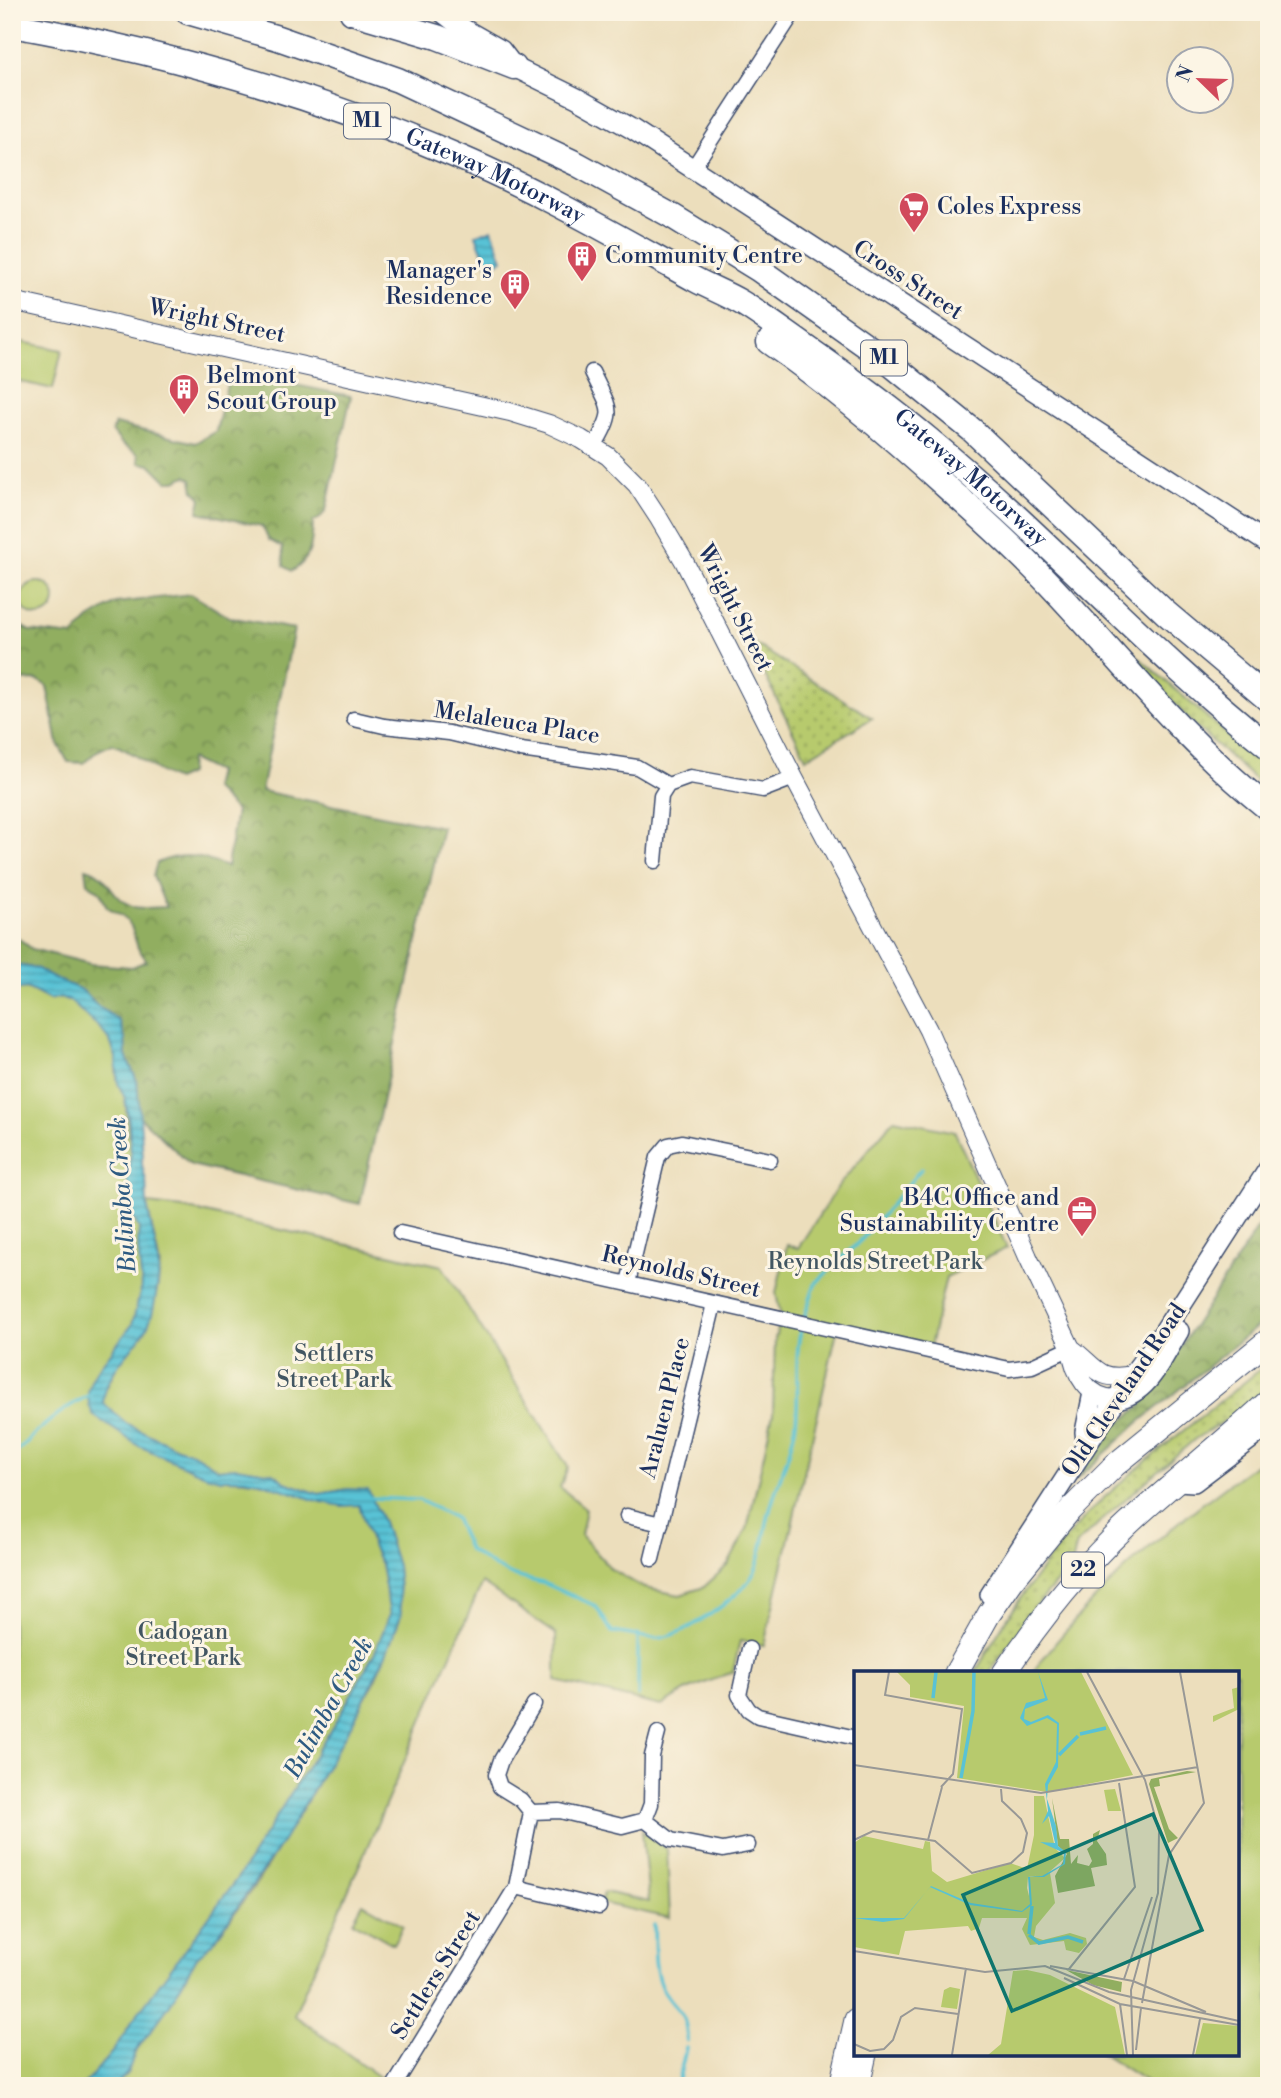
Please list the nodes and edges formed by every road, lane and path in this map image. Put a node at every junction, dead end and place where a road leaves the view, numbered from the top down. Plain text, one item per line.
1 (188, 12) edge
2 (352, 12) edge
3 (442, 12) edge
4 (794, 12) edge
5 (12, 25) edge
6 (514, 67) junction
7 (693, 168) junction
8 (697, 281) junction
9 (12, 301) edge
10 (592, 372) dead end
11 (594, 447) junction
12 (1269, 544) edge
13 (1269, 700) edge
14 (354, 719) dead end
15 (1269, 747) edge
16 (794, 778) junction
17 (668, 785) junction
18 (1269, 809) edge
19 (655, 862) dead end
20 (770, 1160) dead end
21 (1269, 1168) edge
22 (1269, 1192) edge
23 (400, 1233) dead end
24 (628, 1283) junction
25 (714, 1304) junction
26 (1269, 1340) edge
27 (1071, 1348) junction
28 (1132, 1375) junction
29 (1093, 1393) junction
30 (1116, 1399) junction
31 (1269, 1401) edge
32 (1269, 1425) edge
33 (1086, 1446) junction
34 (1178, 1482) junction
35 (627, 1516) dead end
36 (661, 1524) junction
37 (652, 1559) dead end
38 (989, 1614) junction
39 (749, 1649) dead end
40 (957, 1671) edge
41 (1005, 1671) edge
42 (534, 1704) dead end
43 (658, 1732) dead end
44 (854, 1738) edge
45 (531, 1812) junction
46 (645, 1820) junction
47 (748, 1845) dead end
48 (516, 1887) junction
49 (599, 1906) dead end
50 (854, 2029) edge
51 (865, 2056) edge
52 (394, 2086) edge
53 (841, 2086) edge
54 (858, 2086) edge

1 - 13 highway, Gateway Motorway / M1
2 - 6 highway
3 - 6 main road, Cross Street
4 - 7 street
5 - 8 highway, Gateway Motorway / M1
6 - 7 main road, Cross Street
7 - 12 main road, Cross Street
8 - 15 highway, Gateway Motorway / M1
8 - 18 highway
9 - 11 street, Wright Street
10 - 11 street
11 - 16 street, Wright Street
14 - 17 street, Melaleuca Place
16 - 17 street
16 - 27 street, Wright Street
17 - 19 street
20 - 24 street
21 - 28 main road, Old Cleveland Road
22 - 30 main road
23 - 24 street, Reynolds Street
24 - 25 street, Reynolds Street
25 - 27 street, Reynolds Street
25 - 36 street, Araluen Place
26 - 38 highway, Old Cleveland Road / 22
27 - 28 street, Wright Street
27 - 29 street, Wright Street
28 - 30 main road, Old Cleveland Road
29 - 30 street
29 - 33 main road
30 - 33 main road, Old Cleveland Road
31 - 34 highway, 22
32 - 34 main road
33 - 38 main road, Old Cleveland Road
34 - 41 highway, 22
35 - 36 street
36 - 37 street, Araluen Place
38 - 40 highway, Old Cleveland Road / 22
39 - 44 street
42 - 45 street
43 - 46 street
45 - 46 street
45 - 48 street
46 - 47 street
48 - 49 street
48 - 52 street, Settlers Street
50 - 53 highway
51 - 54 highway

